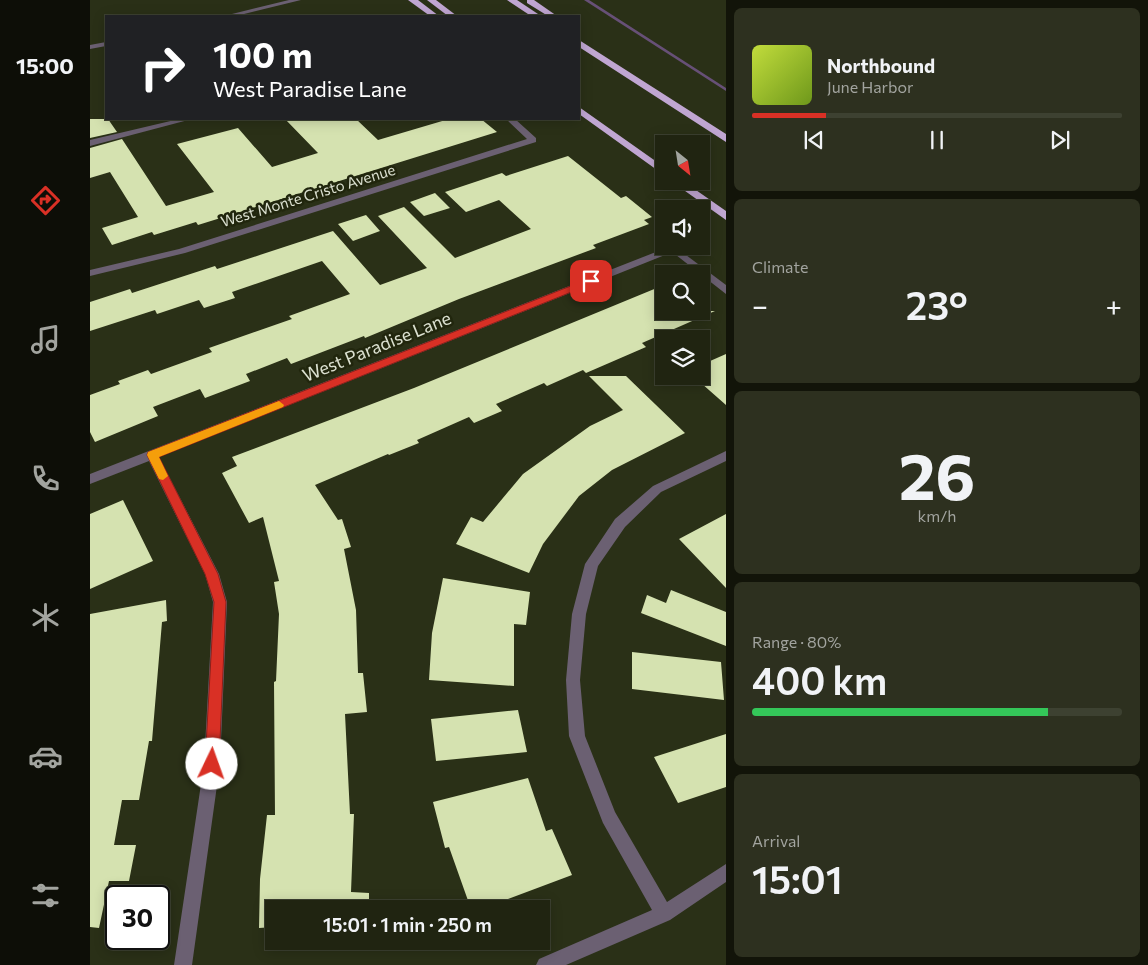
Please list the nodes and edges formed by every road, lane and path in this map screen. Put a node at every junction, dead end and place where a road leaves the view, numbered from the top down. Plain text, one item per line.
1 (298, 0) edge
2 (412, 0) edge
3 (431, 0) edge
4 (511, 0) edge
5 (528, 0) edge
6 (232, 15) edge
7 (434, 15) edge
8 (452, 15) edge
9 (535, 15) edge
10 (551, 15) edge
11 (580, 34) edge
12 (105, 44) edge
13 (580, 44) edge
14 (90, 47) edge
15 (636, 79) junction
16 (580, 111) edge
17 (184, 120) edge
18 (511, 120) edge
19 (726, 139) edge
20 (90, 143) edge
21 (655, 165) edge
22 (688, 190) edge
23 (726, 218) edge
24 (90, 273) edge
25 (726, 291) edge
26 (152, 455) junction
27 (726, 455) edge
28 (90, 479) edge
29 (726, 872) edge
30 (664, 914) junction
31 (183, 965) edge
32 (545, 965) edge

1 - 6 street
2 - 7 highway
3 - 8 highway
4 - 9 highway
5 - 10 highway
11 - 15 highway
12 - 14 street
13 - 15 highway
15 - 19 highway
16 - 21 highway
17 - 20 street
18 - 24 street, West Monte Cristo Avenue
22 - 23 highway
25 - 26 street, West Paradise Lane
26 - 28 street, West Paradise Lane
26 - 31 street
27 - 30 street
29 - 30 street
30 - 32 street

